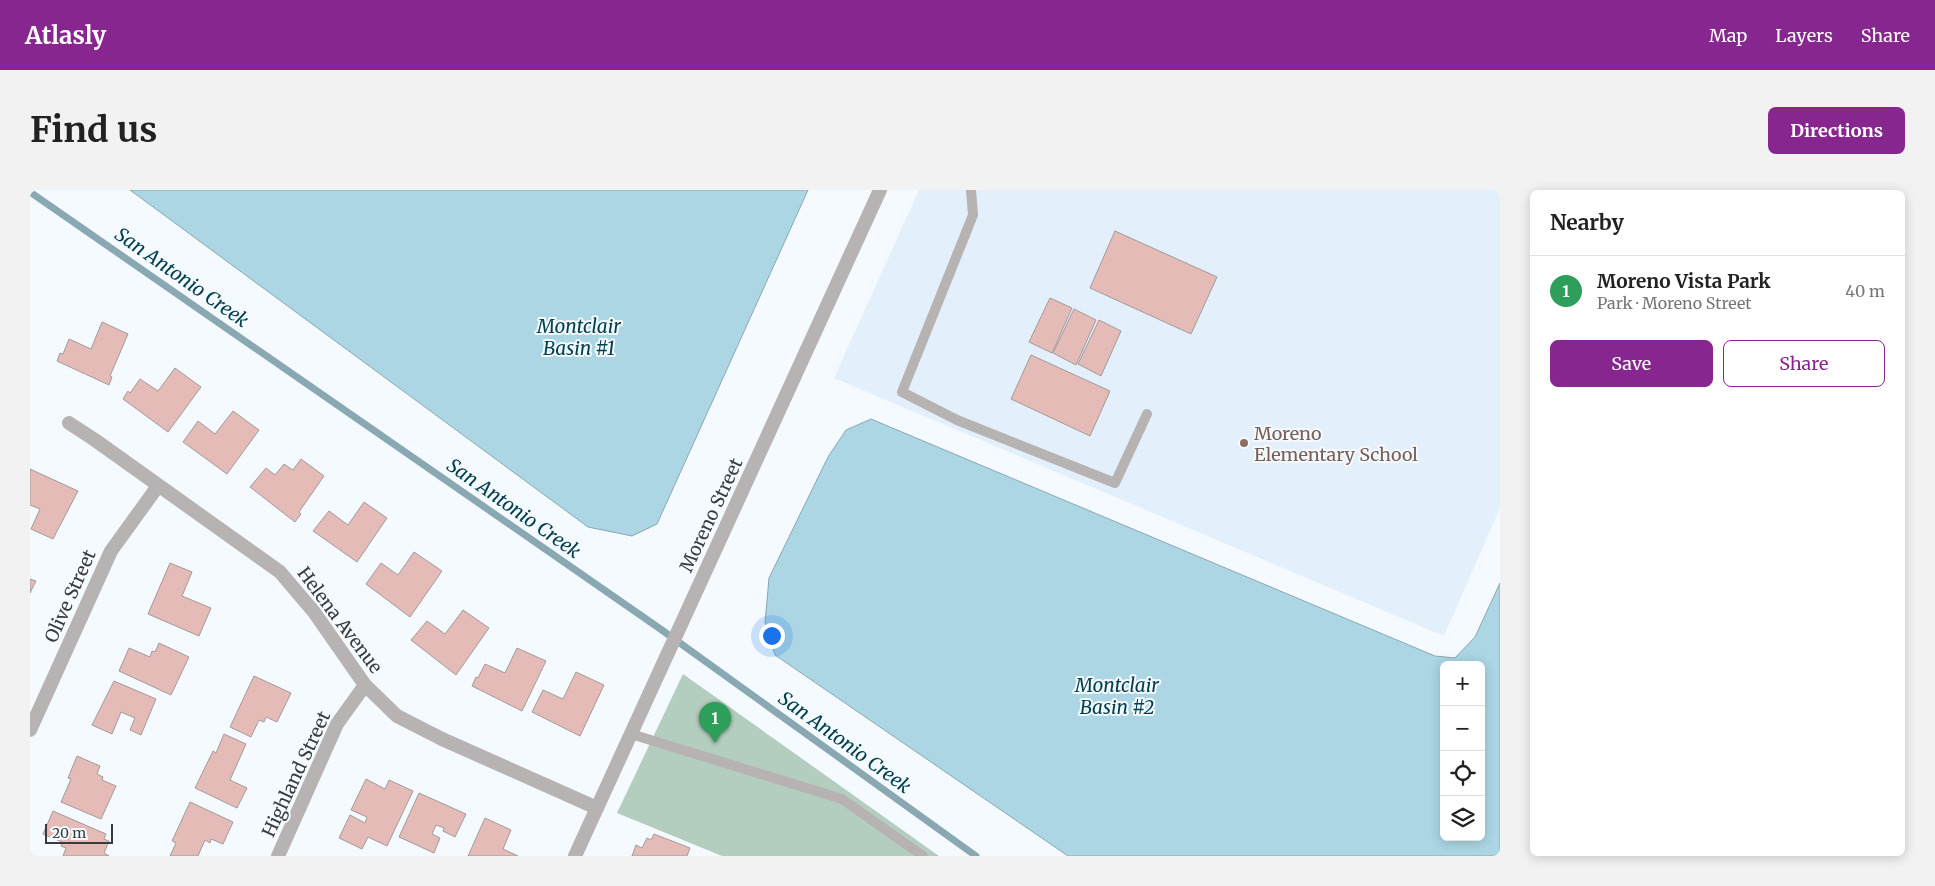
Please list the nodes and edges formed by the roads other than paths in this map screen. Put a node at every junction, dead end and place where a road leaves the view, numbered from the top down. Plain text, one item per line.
1 (880, 190) edge
2 (971, 190) edge
3 (1147, 414) dead end
4 (69, 423) dead end
5 (158, 486) junction
6 (366, 685) junction
7 (30, 730) edge
8 (631, 734) junction
9 (597, 808) junction
10 (278, 856) edge
11 (576, 856) edge
12 (923, 856) edge

1 - 8 street, Moreno Street
2 - 3 lane
4 - 5 street, Helena Avenue
5 - 6 street, Helena Avenue
5 - 7 street, Olive Street
6 - 9 street, Helena Avenue
6 - 10 street, Highland Street
8 - 9 street, Moreno Street
8 - 12 lane
9 - 11 street, Moreno Street

